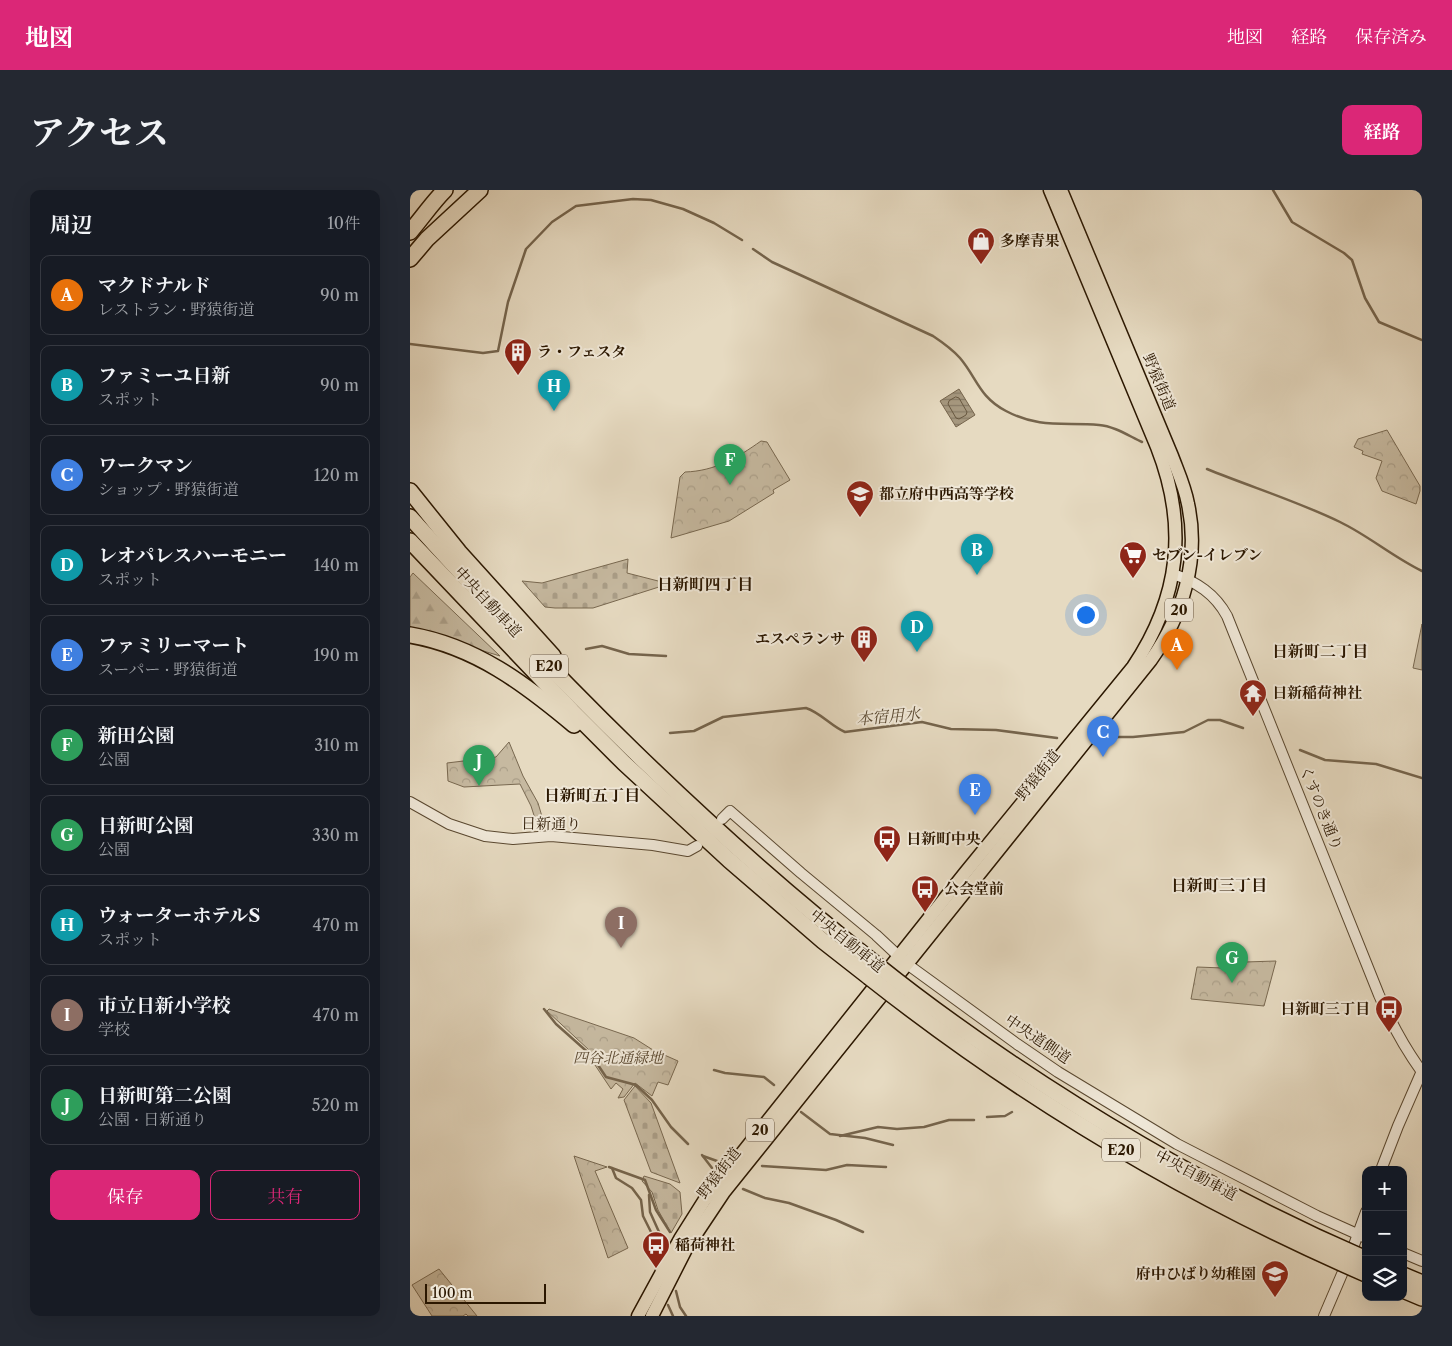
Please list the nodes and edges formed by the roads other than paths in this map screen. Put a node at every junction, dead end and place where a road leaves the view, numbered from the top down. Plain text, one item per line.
1 (445, 190) edge
2 (480, 190) edge
3 (1050, 190) edge
4 (1061, 190) edge
5 (430, 206) junction
6 (410, 220) edge
7 (410, 232) edge
8 (427, 239) junction
9 (410, 251) edge
10 (410, 259) edge
11 (410, 491) edge
12 (410, 518) edge
13 (410, 541) edge
14 (1173, 574) junction
15 (1188, 579) junction
16 (410, 635) edge
17 (410, 802) edge
18 (694, 807) junction
19 (680, 815) junction
20 (722, 818) dead end
21 (697, 846) dead end
22 (903, 960) junction
23 (873, 971) junction
24 (1422, 1072) edge
25 (1383, 1166) edge
26 (1359, 1239) edge
27 (1407, 1255) edge
28 (1362, 1257) edge
29 (1422, 1261) edge
30 (1362, 1272) edge
31 (1342, 1274) dead end
32 (1407, 1277) edge
33 (1422, 1283) edge
34 (1407, 1292) edge
35 (1422, 1298) edge
36 (638, 1316) edge
37 (652, 1316) edge
38 (1324, 1316) edge

1 - 5 highway
2 - 8 highway
3 - 14 main road, 野猿街道 / 20
4 - 15 main road, 野猿街道 / 20
5 - 6 highway
5 - 7 highway
8 - 9 highway
8 - 10 highway
11 - 18 highway
12 - 18 highway, 中央自動車道 / E20
13 - 19 highway, 中央自動車道 / E20
14 - 15 street, くすのき通り
14 - 22 main road, 野猿街道 / 20
15 - 22 main road, 野猿街道 / 20
15 - 24 street, くすのき通り
16 - 19 highway
17 - 21 street, 日新通り
18 - 23 highway, 中央自動車道 / E20
19 - 23 highway, 中央自動車道 / E20
20 - 22 street, 中央道側道
22 - 26 street, 中央道側道
22 - 36 main road, 野猿街道 / 20
22 - 37 main road, 野猿街道 / 20
23 - 28 highway, 中央自動車道 / E20, bridge
23 - 30 highway, 中央自動車道 / E20, bridge
24 - 25 street
27 - 29 street
31 - 38 street
32 - 33 highway
34 - 35 highway

